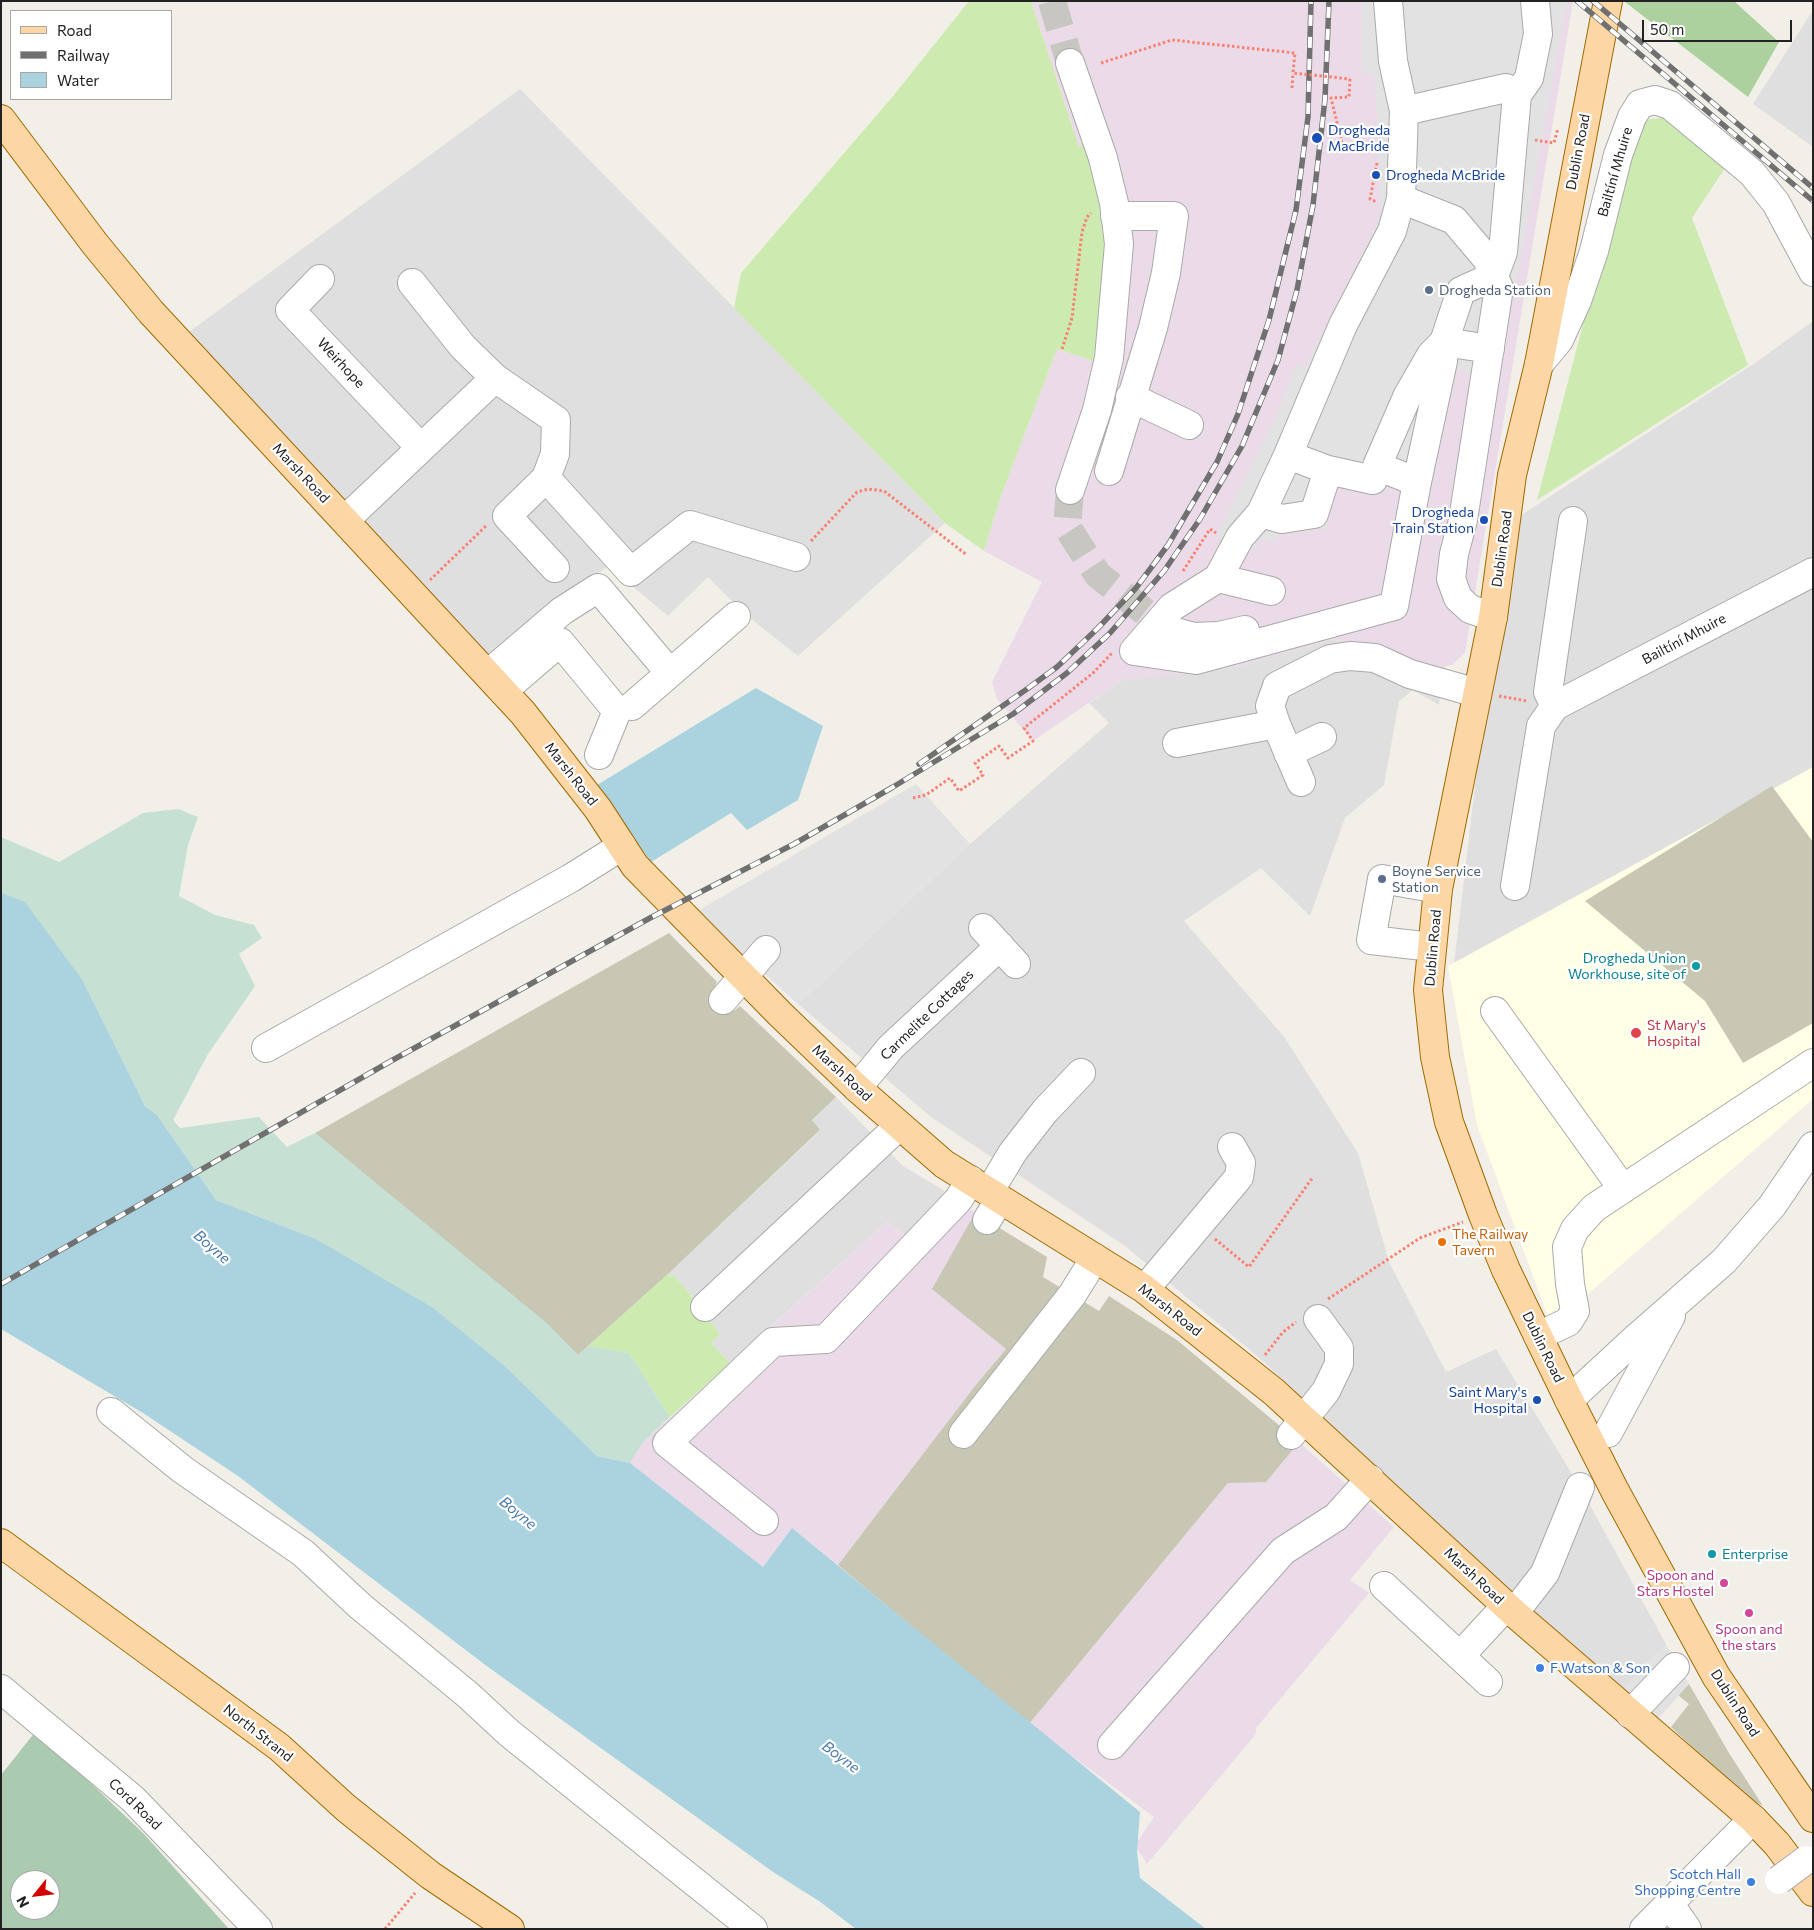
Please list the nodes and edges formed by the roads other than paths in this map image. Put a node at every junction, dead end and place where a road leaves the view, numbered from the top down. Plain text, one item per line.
1 (1388, 1) edge
2 (1536, 1) edge
3 (1608, 1) edge
4 (1070, 63) tunnel mouth
5 (1517, 95) junction
6 (1404, 111) junction
7 (1, 119) edge
8 (1401, 199) junction
9 (1114, 209) junction
10 (1813, 272) edge
11 (1494, 276) junction
12 (320, 279) dead end
13 (412, 283) dead end
14 (1444, 342) junction
15 (1490, 350) junction
16 (1539, 364) junction
17 (495, 378) junction
18 (1130, 397) junction
19 (1189, 425) dead end
20 (421, 448) junction
21 (1288, 455) junction
22 (1377, 466) junction
23 (1328, 470) junction
24 (1109, 471) dead end
25 (546, 478) junction
26 (1417, 482) junction
27 (1070, 490) tunnel mouth
28 (1261, 513) junction
29 (345, 520) junction
30 (1573, 522) dead end
31 (801, 551) road end
32 (555, 568) dead end
33 (1813, 572) edge
34 (1218, 578) junction
35 (1398, 590) junction
36 (1271, 591) dead end
37 (736, 616) dead end
38 (1493, 617) junction
39 (1168, 630) tunnel mouth
40 (670, 673) junction
41 (495, 683) junction
42 (1477, 693) junction
43 (632, 706) dead end
44 (1555, 706) junction
45 (1276, 724) junction
46 (1322, 737) dead end
47 (1177, 744) dead end
48 (1288, 753) junction
49 (600, 755) dead end
50 (1301, 782) dead end
51 (622, 846) junction
52 (1515, 886) dead end
53 (1438, 889) junction
54 (1000, 946) dead end
55 (1432, 947) junction
56 (766, 950) dead end
57 (743, 976) junction
58 (723, 1000) dead end
59 (1495, 1011) dead end
60 (266, 1048) dead end
61 (1813, 1063) edge
62 (1081, 1073) dead end
63 (857, 1088) junction
64 (899, 1126) junction
65 (1813, 1146) edge
66 (1232, 1147) dead end
67 (1623, 1189) junction
68 (987, 1198) junction
69 (1094, 1258) junction
70 (1145, 1289) junction
71 (1679, 1300) junction
72 (705, 1307) dead end
73 (1313, 1314) road end
74 (1538, 1336) junction
75 (1569, 1400) junction
76 (111, 1412) dead end
77 (1297, 1427) junction
78 (1608, 1433) dead end
79 (963, 1434) dead end
80 (1370, 1479) junction
81 (1580, 1487) dead end
82 (764, 1521) dead end
83 (1, 1543) edge
84 (1384, 1586) dead end
85 (1510, 1610) junction
86 (1460, 1656) junction
87 (1675, 1667) dead end
88 (1488, 1682) dead end
89 (1, 1689) edge
90 (1630, 1714) junction
91 (1112, 1744) dead end
92 (1753, 1818) junction
93 (1813, 1818) edge
94 (1809, 1857) edge
95 (1778, 1880) dead end
96 (1813, 1892) edge
97 (1669, 1903) junction
98 (258, 1929) edge
99 (510, 1929) edge
100 (753, 1929) edge
101 (1644, 1929) edge
102 (1687, 1929) edge

1 - 6 street
2 - 5 street
3 - 16 main road, Dublin Road
4 - 9 street
5 - 6 street
5 - 11 street
6 - 8 street
7 - 29 main road, Marsh Road
8 - 11 street
8 - 21 street
9 - 18 street
9 - 27 street
10 - 16 street, Bailtíní Mhuire
11 - 14 street
11 - 15 street
12 - 20 street, Weirhope
13 - 17 street
14 - 15 street
14 - 22 street
14 - 26 street
15 - 38 street
16 - 38 main road, Dublin Road
17 - 20 street
17 - 25 street
18 - 19 street
18 - 24 street
20 - 29 street
21 - 23 street
21 - 28 street
22 - 23 street
22 - 26 street
23 - 28 street
25 - 31 street
25 - 32 street
26 - 35 street
28 - 34 street
29 - 41 main road, Marsh Road
30 - 44 street
33 - 44 street, Bailtíní Mhuire
34 - 35 street
34 - 36 street
35 - 39 street
37 - 40 street
38 - 42 main road, Dublin Road
40 - 41 street
40 - 43 street
41 - 49 street
41 - 51 main road, Marsh Road
42 - 45 street
42 - 53 main road, Dublin Road
44 - 52 street, Bailtíní Mhuire
45 - 47 street
45 - 48 street
46 - 48 street
48 - 50 street
51 - 57 main road, Marsh Road
51 - 60 street
53 - 55 main road, Dublin Road
53 - 55 street
54 - 63 street, Carmelite Cottages
55 - 74 main road, Dublin Road
56 - 57 street
57 - 58 street
57 - 63 main road, Marsh Road
59 - 67 street
61 - 67 street
62 - 68 street
63 - 64 main road, Marsh Road
64 - 68 main road, Marsh Road
64 - 72 street
65 - 71 street
66 - 70 street
67 - 74 street
68 - 69 main road, Marsh Road
68 - 82 street
69 - 70 main road, Marsh Road
69 - 79 street
70 - 77 main road, Marsh Road
71 - 75 street
71 - 78 street
73 - 77 street
74 - 75 main road, Dublin Road
75 - 93 main road, Dublin Road
76 - 100 street
77 - 80 main road, Marsh Road
80 - 85 main road, Marsh Road
80 - 91 street
81 - 85 street
83 - 99 main road, North Strand
84 - 86 street
85 - 86 street
85 - 90 main road, Marsh Road
86 - 88 street
87 - 90 street
89 - 98 street, Cord Road
90 - 92 main road, Marsh Road
92 - 96 main road, Marsh Road
92 - 97 street
94 - 95 street, bridge
97 - 101 street
97 - 102 street

